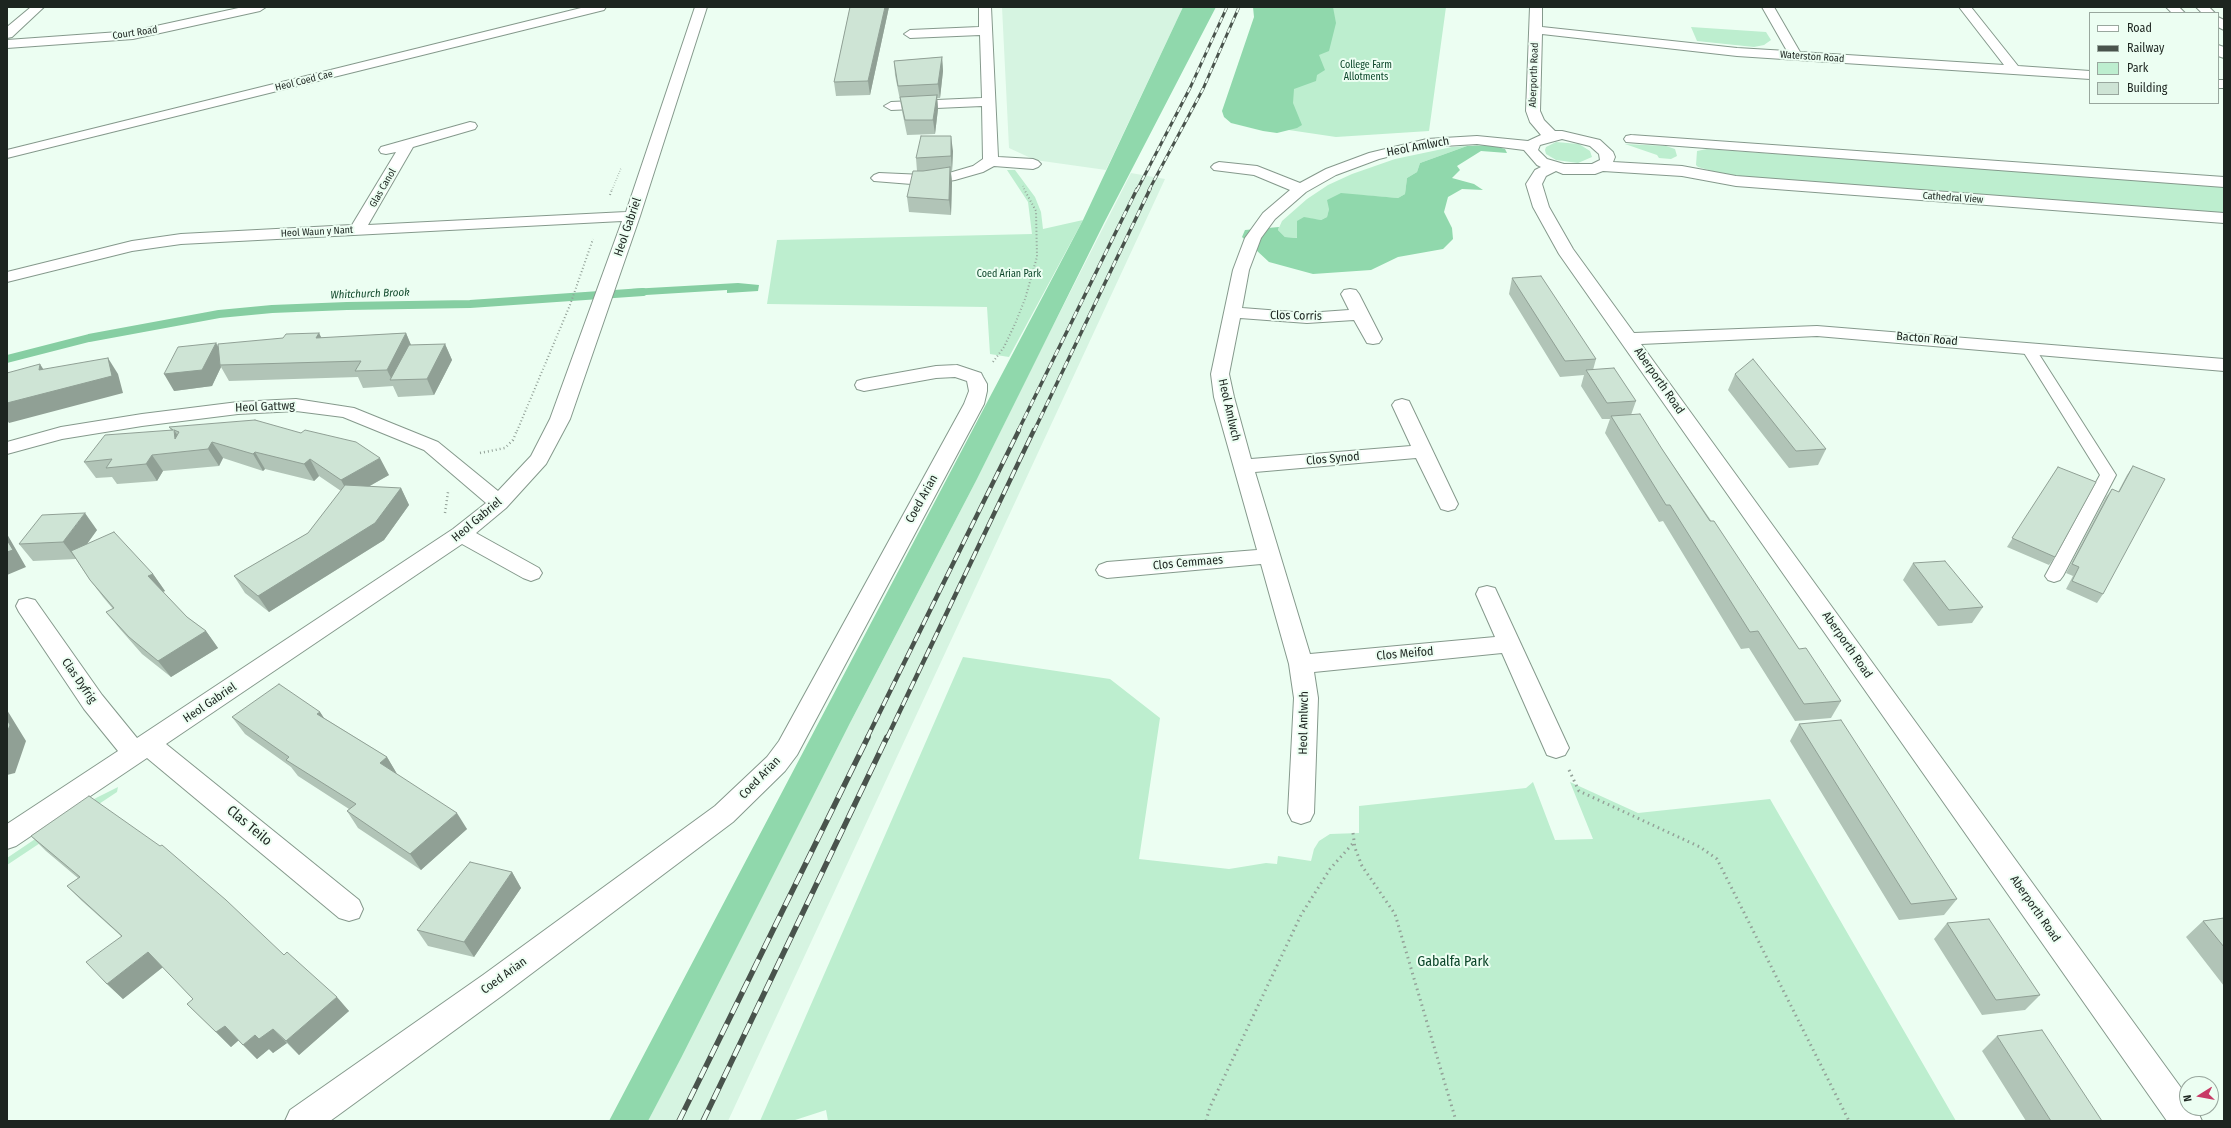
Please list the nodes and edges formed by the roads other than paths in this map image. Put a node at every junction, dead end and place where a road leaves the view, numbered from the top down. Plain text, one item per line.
1 (38, 7) edge
2 (260, 7) edge
3 (600, 7) edge
4 (701, 7) edge
5 (985, 7) edge
6 (1536, 7) edge
7 (1768, 7) edge
8 (1965, 7) edge
9 (1536, 30) junction
10 (987, 31) junction
11 (7, 34) edge
12 (910, 34) dead end
13 (7, 44) edge
14 (1796, 56) junction
15 (2015, 71) junction
16 (2089, 76) edge
17 (989, 102) junction
18 (891, 106) dead end
19 (470, 126) dead end
20 (1551, 136) junction
21 (1631, 139) dead end
22 (1595, 143) junction
23 (1690, 144) junction
24 (407, 145) junction
25 (1531, 146) junction
26 (386, 150) dead end
27 (7, 154) edge
28 (998, 161) junction
29 (1033, 164) dead end
30 (1602, 166) junction
31 (1219, 167) dead end
32 (1553, 167) junction
33 (1682, 171) junction
34 (879, 178) dead end
35 (2224, 182) edge
36 (1301, 189) junction
37 (632, 216) junction
38 (2224, 218) edge
39 (358, 230) junction
40 (7, 277) edge
41 (1350, 294) dead end
42 (1232, 312) junction
43 (1360, 314) junction
44 (1372, 339) dead end
45 (1629, 339) junction
46 (2028, 348) junction
47 (2224, 365) edge
48 (864, 385) dead end
49 (1402, 405) dead end
50 (7, 448) edge
51 (1423, 452) junction
52 (1243, 466) junction
53 (499, 503) junction
54 (1448, 504) dead end
55 (461, 534) junction
56 (1269, 556) junction
57 (1107, 570) dead end
58 (531, 573) dead end
59 (2054, 576) dead end
60 (1488, 594) dead end
61 (27, 606) dead end
62 (1510, 644) junction
63 (1301, 664) junction
64 (141, 748) junction
65 (1562, 756) road end
66 (1301, 813) dead end
67 (7, 838) edge
68 (349, 910) dead end
69 (301, 1121) edge
70 (2186, 1121) edge

1 - 11 street
2 - 13 street, Court Road
3 - 27 street, Heol Coed Cae
4 - 37 street, Heol Gabriel
5 - 10 street
6 - 9 street, Aberporth Road
7 - 14 street
8 - 15 street
9 - 14 street, Waterston Road
9 - 20 street, Aberporth Road
10 - 12 street
10 - 17 street
14 - 15 street, Waterston Road
15 - 16 street, Waterston Road
17 - 18 street
17 - 28 street
19 - 24 street, Glas Canol
20 - 22 street, Cathedral View
20 - 25 street
21 - 23 street
22 - 30 street
22 - 33 street, Cathedral View
23 - 33 street
23 - 35 street
24 - 26 street, Glas Canol
24 - 39 street, Glas Canol
25 - 32 street
25 - 36 street, Heol Amlwch
28 - 29 street
28 - 34 street
30 - 32 street, Cathedral View
30 - 33 street, Cathedral View
31 - 36 street
32 - 45 street, Aberporth Road
33 - 38 street, Cathedral View
36 - 42 street, Heol Amlwch
37 - 39 street, Heol Waun y Nant
37 - 53 street, Heol Gabriel
39 - 40 street, Heol Waun y Nant
41 - 43 street
42 - 43 street, Clos Corris
42 - 52 street, Heol Amlwch
43 - 44 street
45 - 46 street, Bacton Road
45 - 70 street, Aberporth Road
46 - 47 street, Bacton Road
46 - 59 lane
48 - 69 street, Coed Arian
49 - 51 street
50 - 53 street, Heol Gattwg
51 - 52 street, Clos Synod
51 - 54 street
52 - 56 street, Heol Amlwch
53 - 55 street, Heol Gabriel
55 - 58 street
55 - 64 street, Heol Gabriel
56 - 57 street, Clos Cemmaes
56 - 63 street, Heol Amlwch
60 - 62 street
61 - 64 street, Clas Dyfrig
62 - 63 street, Clos Meifod
62 - 65 street
63 - 66 street, Heol Amlwch
64 - 67 street, Heol Gabriel
64 - 68 street, Clas Teilo

